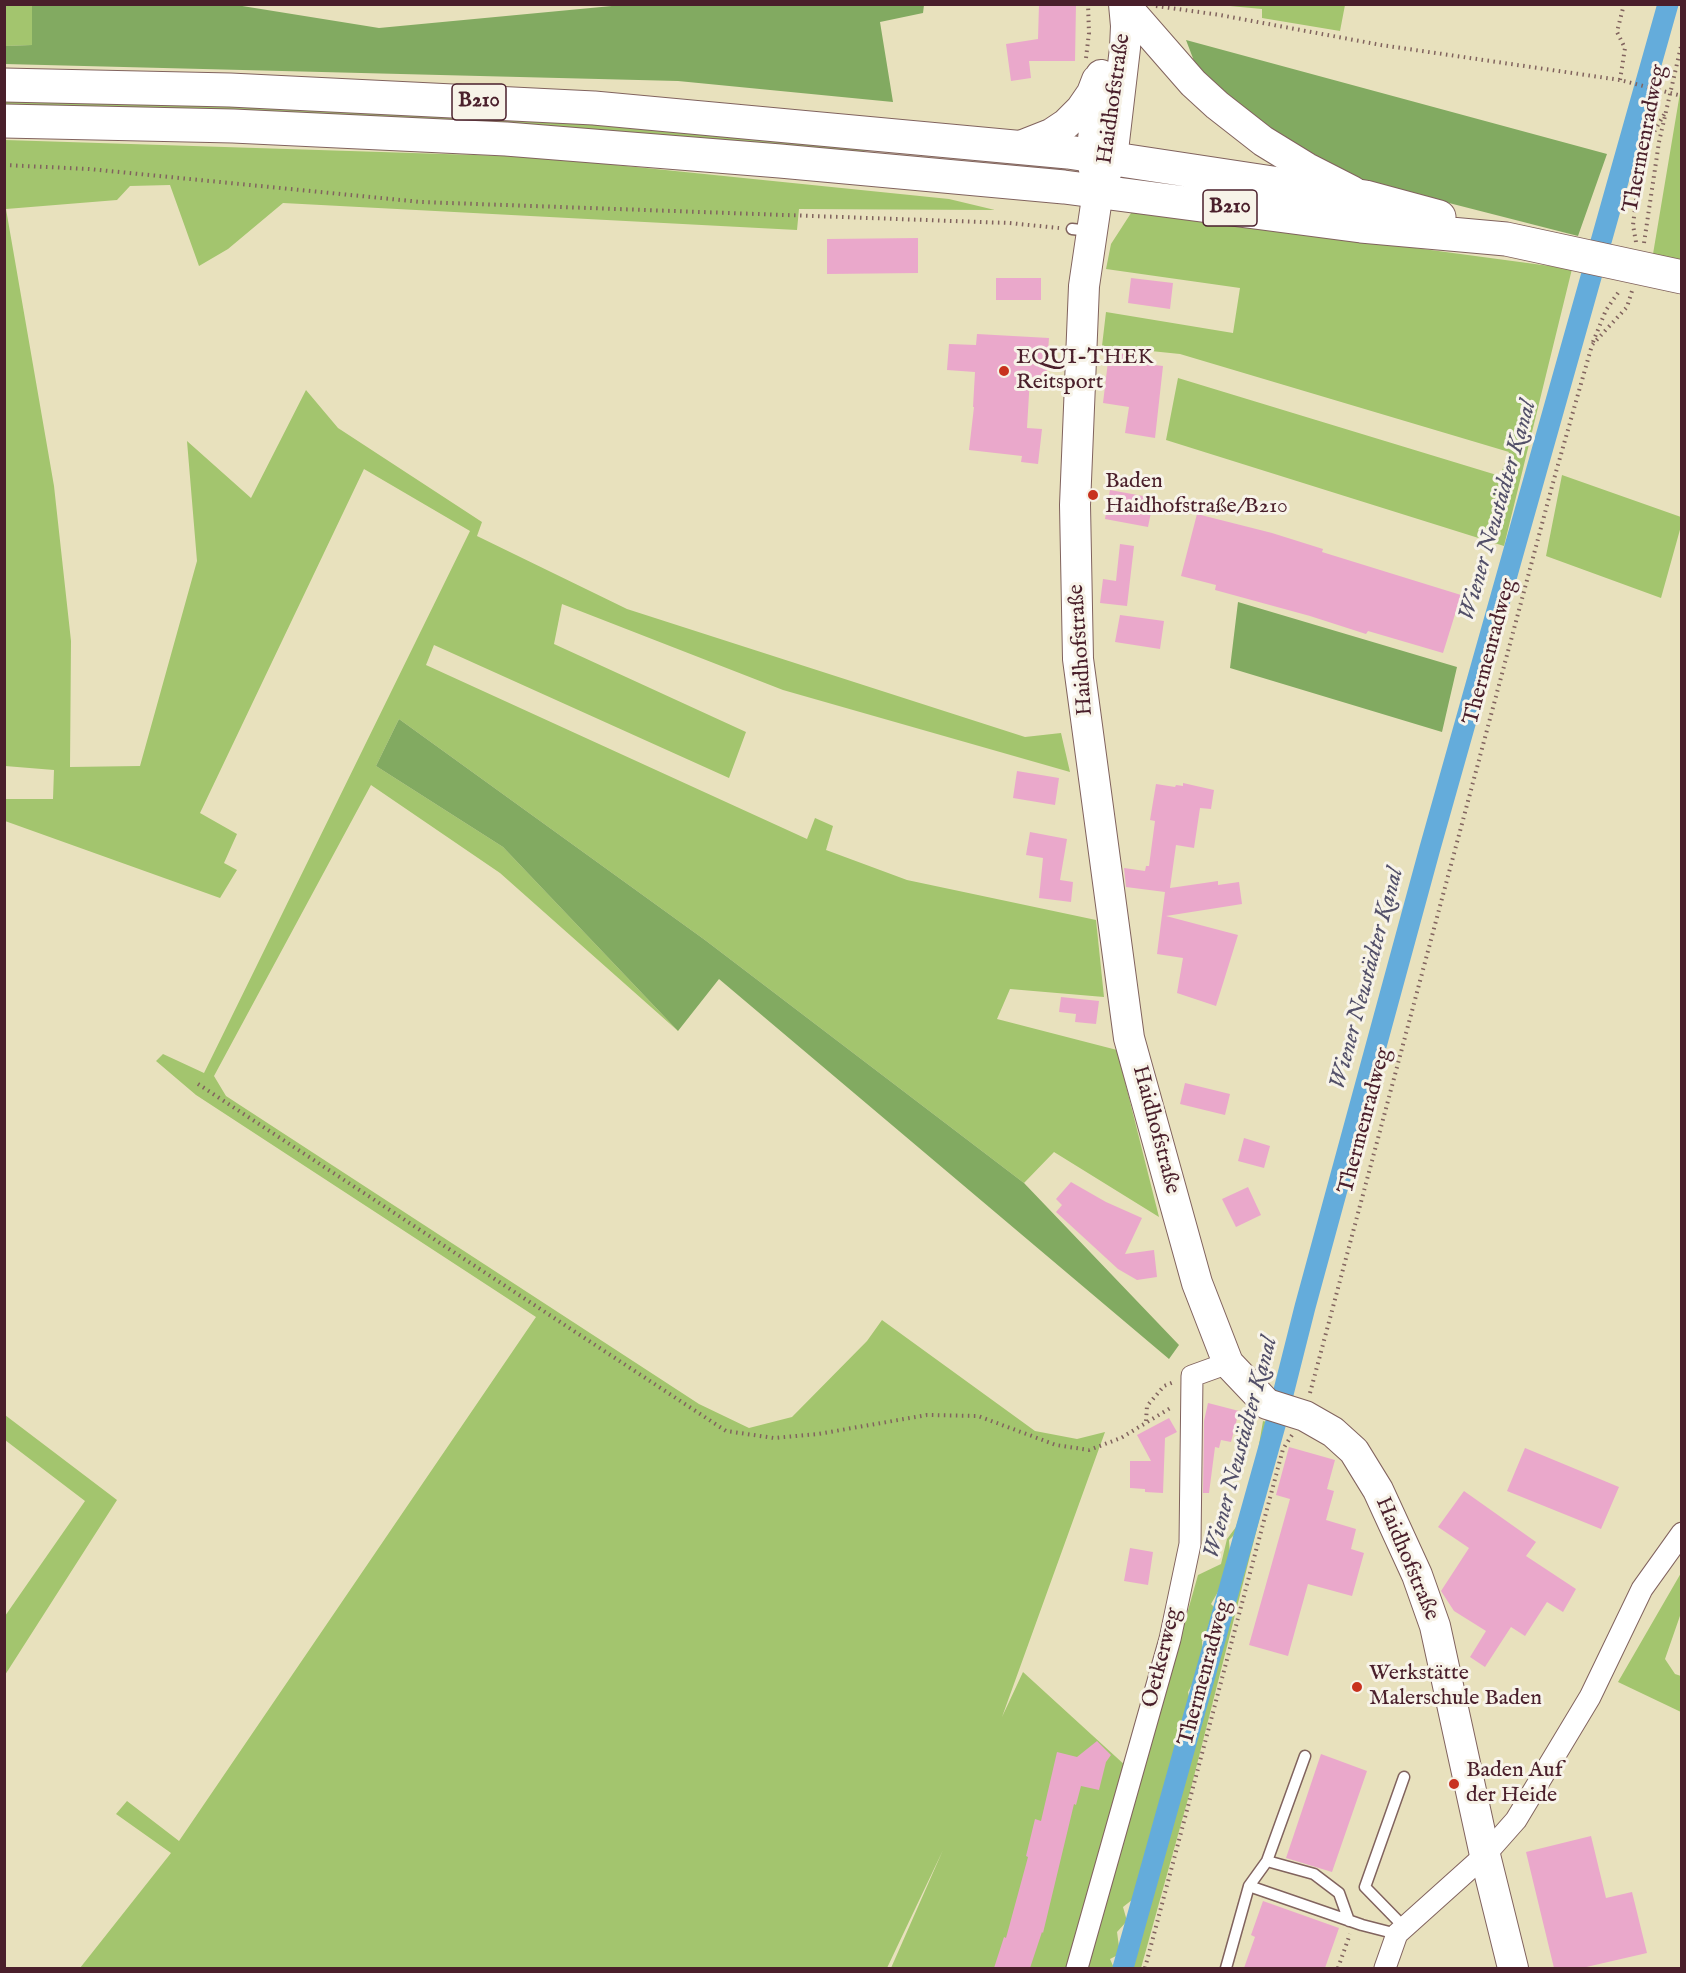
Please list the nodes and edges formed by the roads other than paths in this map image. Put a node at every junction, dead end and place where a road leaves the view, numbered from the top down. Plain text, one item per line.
1 (1105, 4) edge
2 (1124, 4) edge
3 (1101, 72) junction
4 (4, 85) edge
5 (4, 121) edge
6 (1018, 147) junction
7 (1102, 157) junction
8 (1098, 191) junction
9 (1365, 197) junction
10 (1506, 239) junction
11 (1682, 277) edge
12 (1228, 1363) junction
13 (1682, 1533) edge
14 (1305, 1756) dead end
15 (1404, 1777) dead end
16 (1485, 1855) junction
17 (1268, 1861) junction
18 (1250, 1886) junction
19 (1352, 1922) junction
20 (1401, 1931) junction
21 (1077, 1968) edge
22 (1226, 1968) edge
23 (1385, 1968) edge
24 (1513, 1968) edge

1 - 3 street, Haidhofstraße
2 - 7 street, Haidhofstraße
2 - 9 street, Haidhofstraße
3 - 6 street, Haidhofstraße
3 - 7 street, Haidhofstraße
4 - 6 main road, B210
5 - 8 main road, B210
6 - 7 main road, B210
7 - 8 street, Haidhofstraße
7 - 9 main road, B210
8 - 10 main road, B210
8 - 12 street, Haidhofstraße
9 - 10 main road, B210
10 - 11 main road, B210
12 - 16 street, Haidhofstraße
12 - 21 street, Oetkerweg
13 - 16 street
14 - 17 lane
15 - 20 lane
16 - 20 street
16 - 24 street, Haidhofstraße
17 - 18 lane
17 - 19 lane
18 - 19 lane
18 - 22 lane
19 - 20 lane
20 - 23 street

